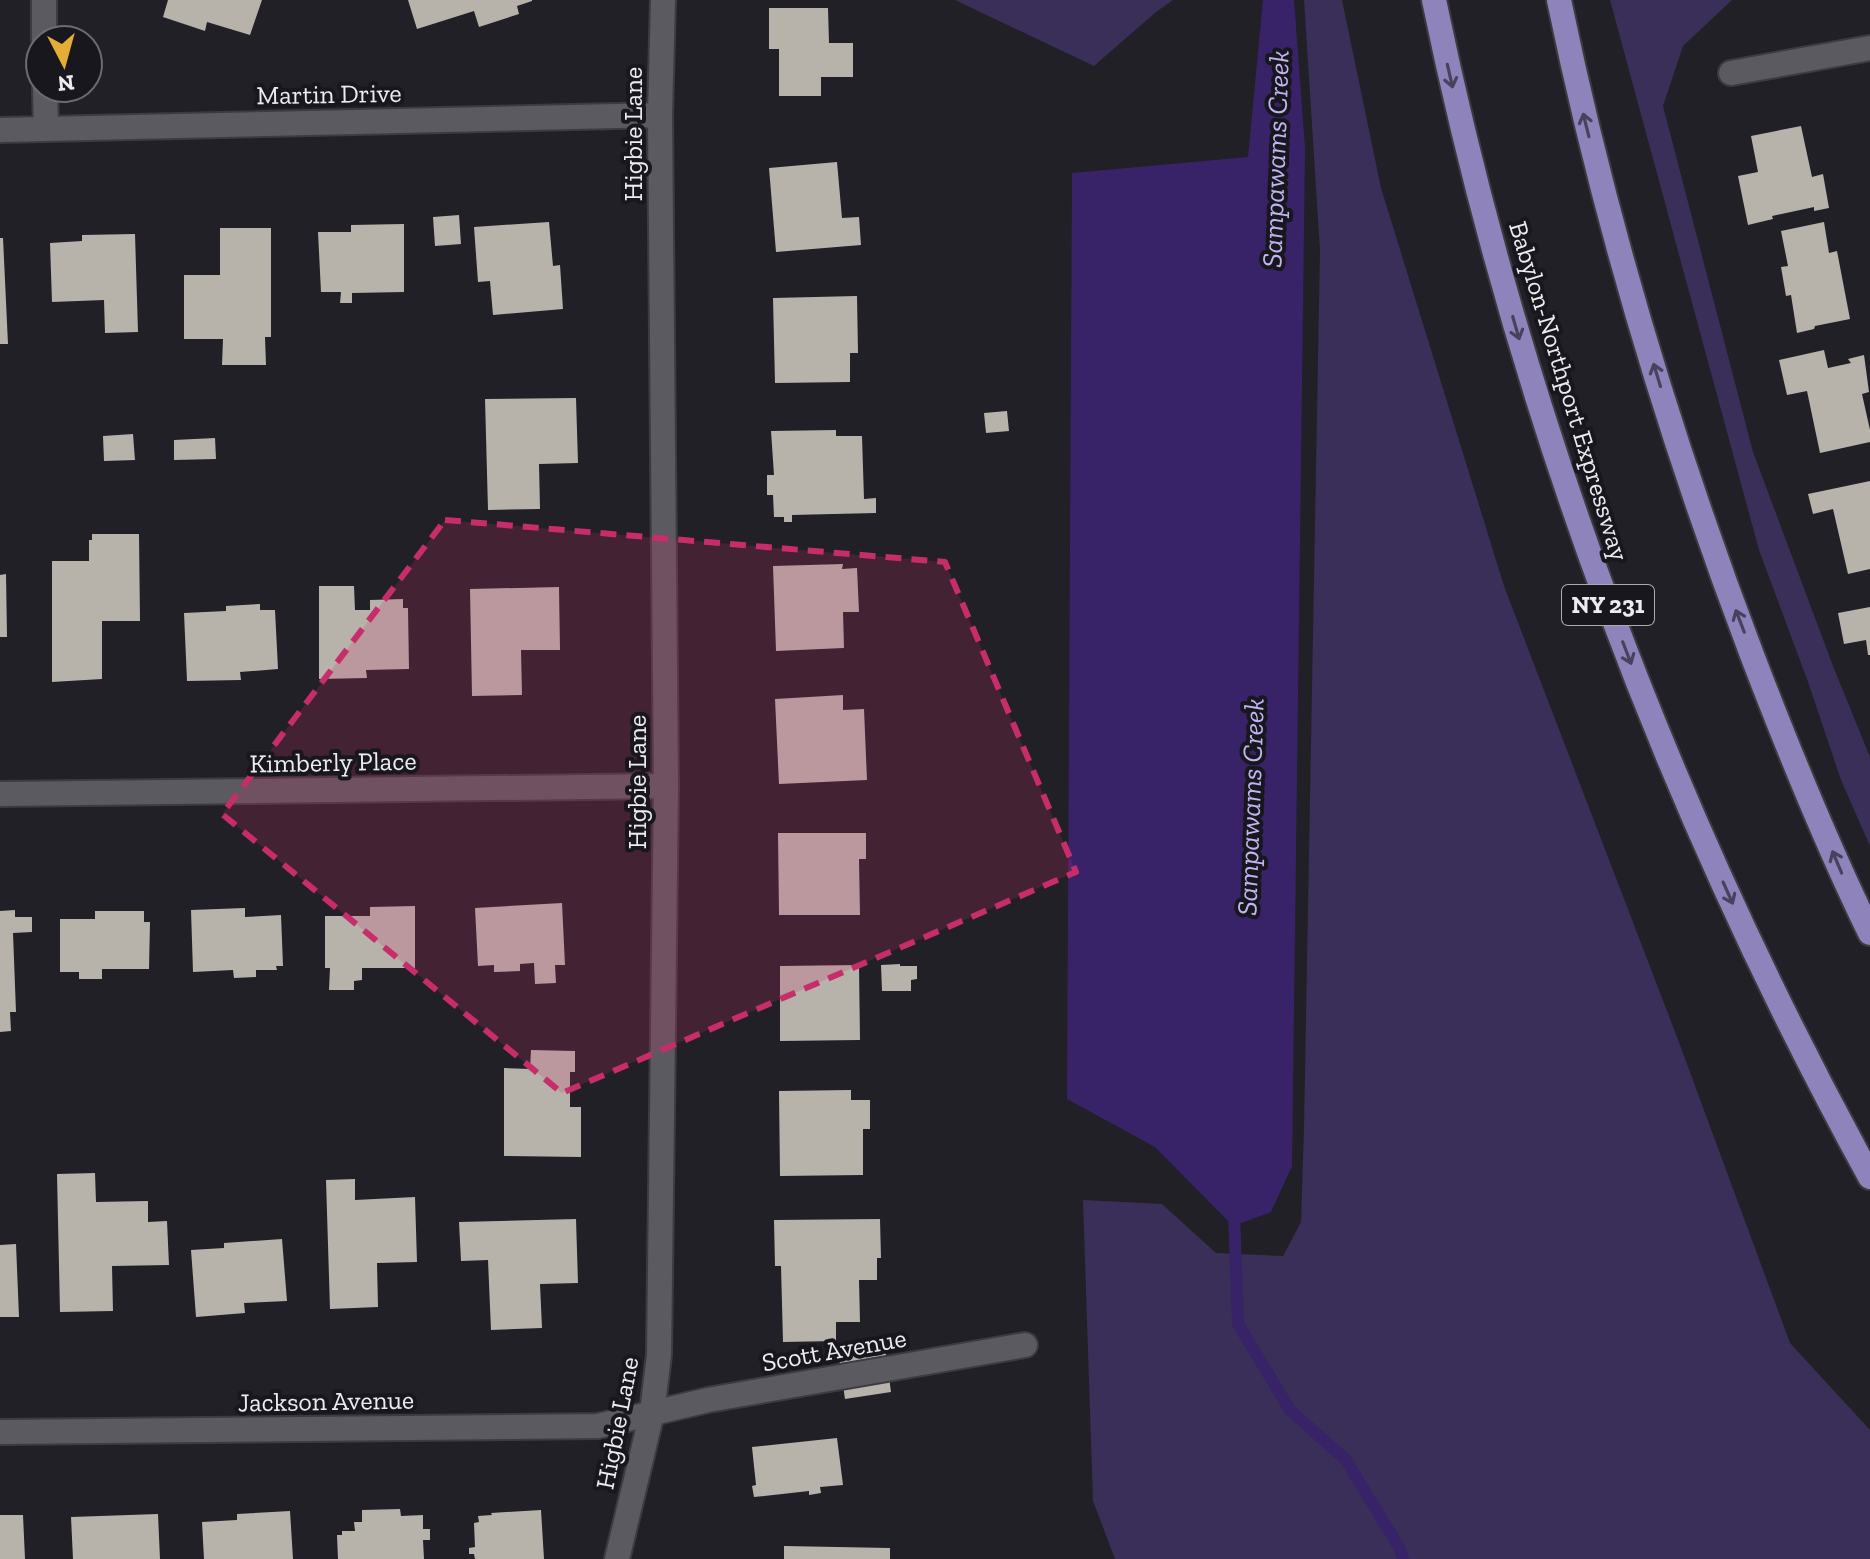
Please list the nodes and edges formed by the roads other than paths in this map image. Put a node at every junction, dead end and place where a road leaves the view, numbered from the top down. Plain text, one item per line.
1 (44, 0) edge
2 (663, 0) edge
3 (1434, 0) edge
4 (1559, 0) edge
5 (44, 24) edge
6 (1870, 48) edge
7 (1731, 73) dead end
8 (45, 104) edge
9 (660, 115) junction
10 (46, 129) junction
11 (0, 130) edge
12 (666, 786) junction
13 (0, 794) edge
14 (1870, 933) edge
15 (1870, 1177) edge
16 (1025, 1345) dead end
17 (652, 1413) junction
18 (0, 1432) edge
19 (617, 1559) edge

1 - 5 street
2 - 9 street, Higbie Lane
3 -> 15 main road, Babylon-Northport Expressway / NY 231
14 -> 4 main road
6 - 7 street
8 - 10 street
9 - 10 street, Martin Drive
9 - 12 street, Higbie Lane
10 - 11 street, Martin Drive
12 - 13 street, Kimberly Place
12 - 17 street, Higbie Lane
16 - 17 street, Scott Avenue
17 - 18 street, Jackson Avenue
17 - 19 street, Higbie Lane

